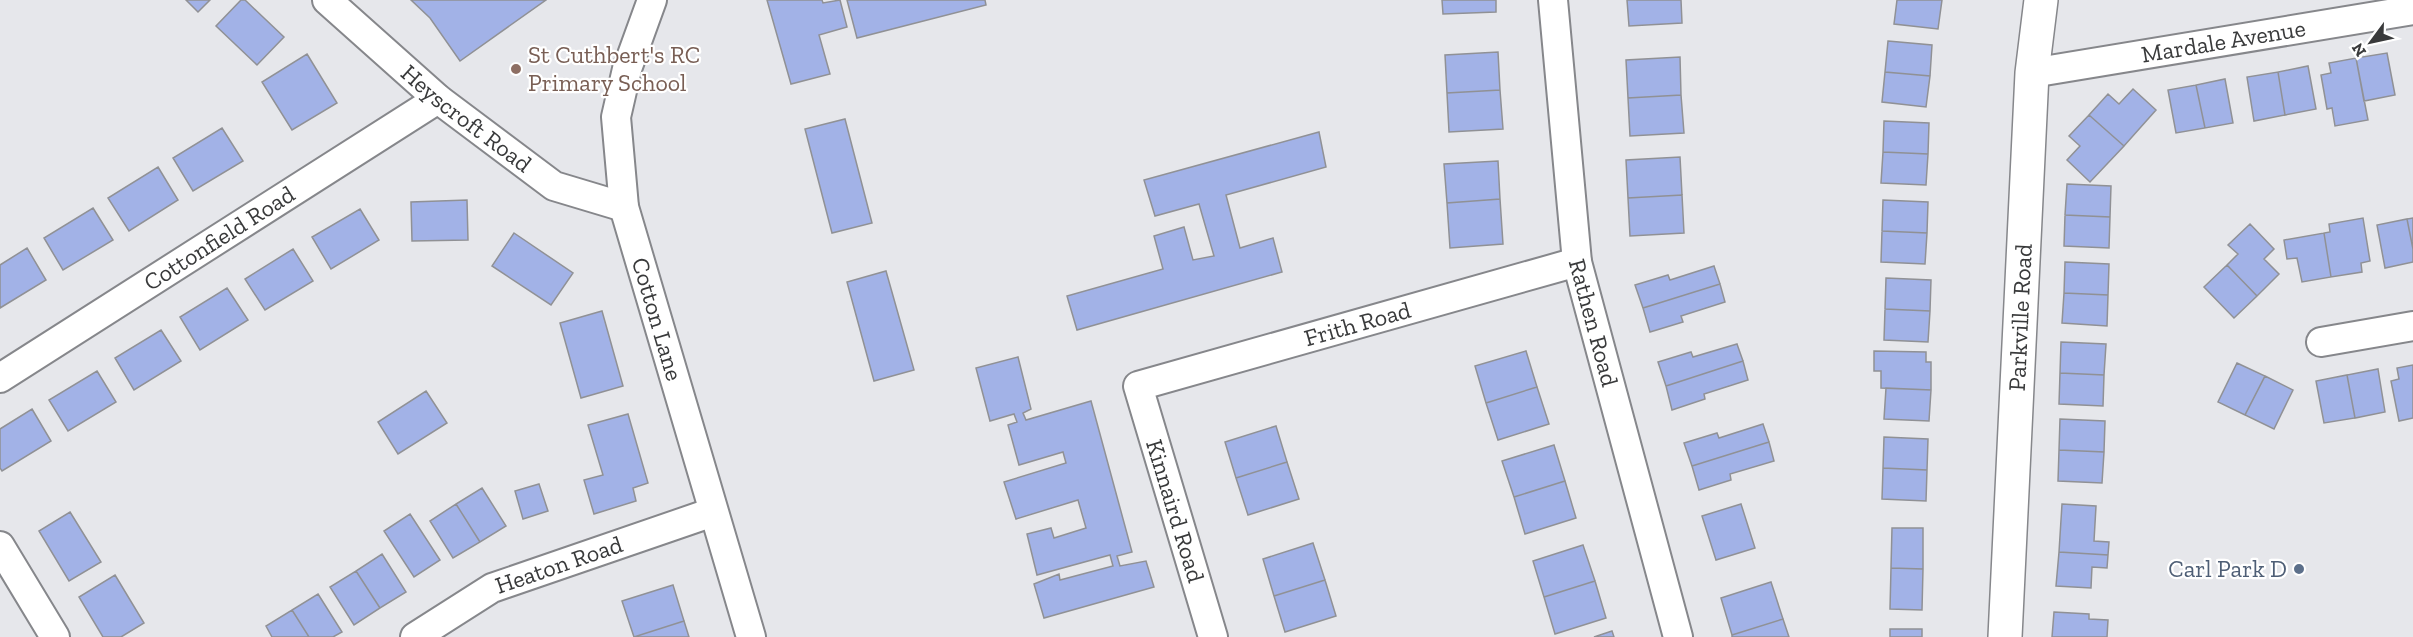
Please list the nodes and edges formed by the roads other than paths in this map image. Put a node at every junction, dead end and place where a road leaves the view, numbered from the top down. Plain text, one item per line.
1 (327, 0) edge
2 (652, 0) edge
3 (1553, 0) edge
4 (2042, 0) edge
5 (2413, 10) edge
6 (2032, 72) junction
7 (438, 99) junction
8 (624, 207) junction
9 (1577, 262) junction
10 (2413, 326) edge
11 (2320, 342) dead end
12 (0, 378) edge
13 (1138, 386) joint
14 (713, 512) junction
15 (0, 546) edge
16 (55, 637) edge
17 (415, 637) edge
18 (751, 637) edge
19 (1213, 637) edge
20 (1678, 637) edge
21 (2005, 637) edge

1 - 7 street, Heyscroft Road
2 - 8 street, Cotton Lane
3 - 9 street, Rathen Road
4 - 6 street, Parkville Road
5 - 6 street, Mardale Avenue
6 - 21 street, Parkville Road
7 - 8 street, Heyscroft Road
7 - 12 street, Cottonfield Road
8 - 14 street, Cotton Lane
9 - 13 street, Frith Road
9 - 20 street, Rathen Road
10 - 11 street
13 - 19 street, Kinnaird Road
14 - 17 street, Heaton Road
14 - 18 street, Cotton Lane
15 - 16 street

